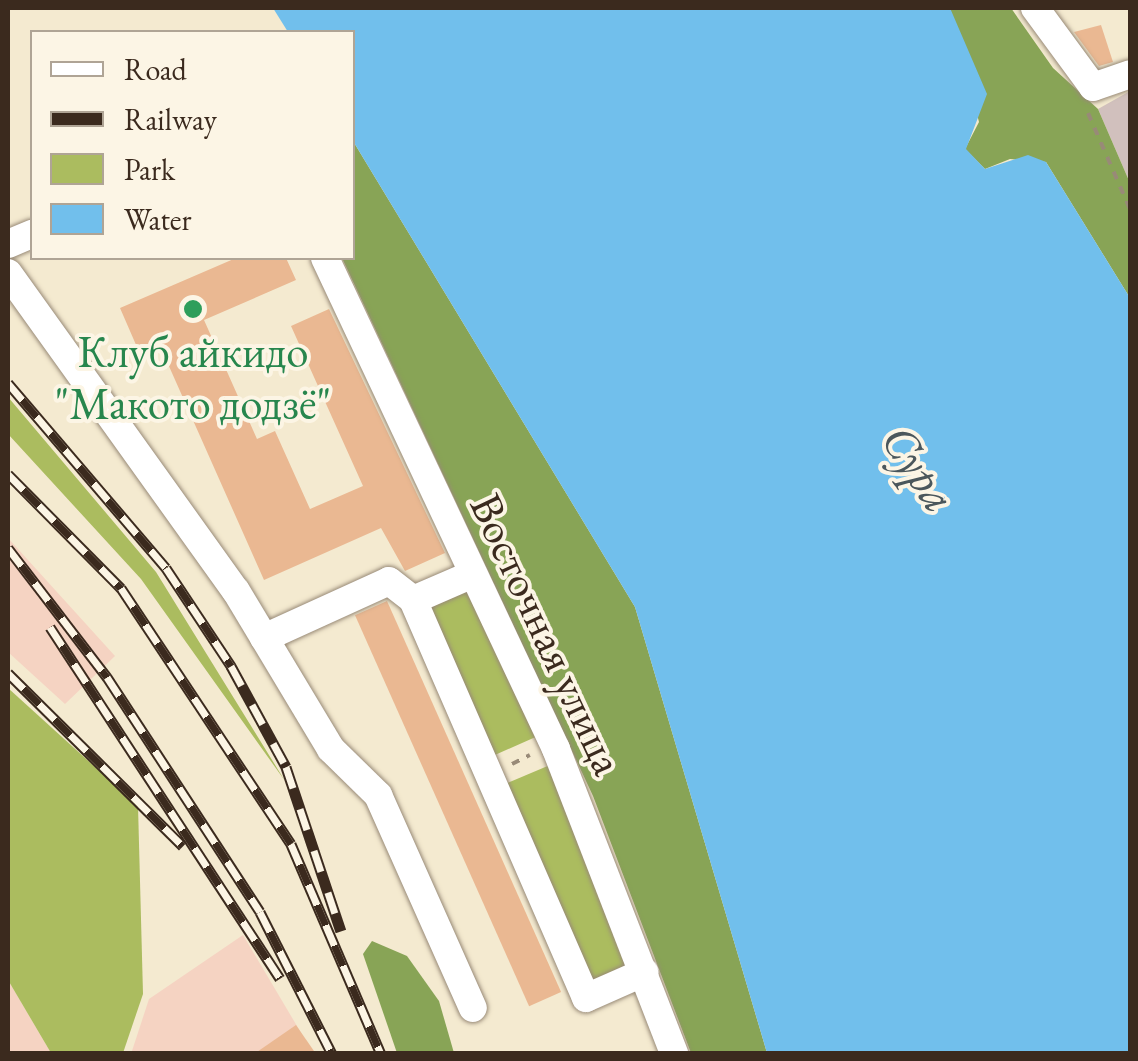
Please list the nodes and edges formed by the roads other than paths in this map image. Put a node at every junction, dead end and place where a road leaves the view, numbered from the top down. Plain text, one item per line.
1 (1035, 8) edge
2 (1130, 74) edge
3 (325, 260) edge
4 (8, 274) edge
5 (473, 574) junction
6 (414, 600) junction
7 (264, 638) junction
8 (645, 972) junction
9 (473, 1008) dead end
10 (674, 1054) edge

1 - 2 street
3 - 5 street, Восточная улица
4 - 7 street
5 - 6 street
5 - 8 street, Восточная улица
6 - 7 street
6 - 8 street
7 - 9 street
8 - 10 street, Восточная улица

